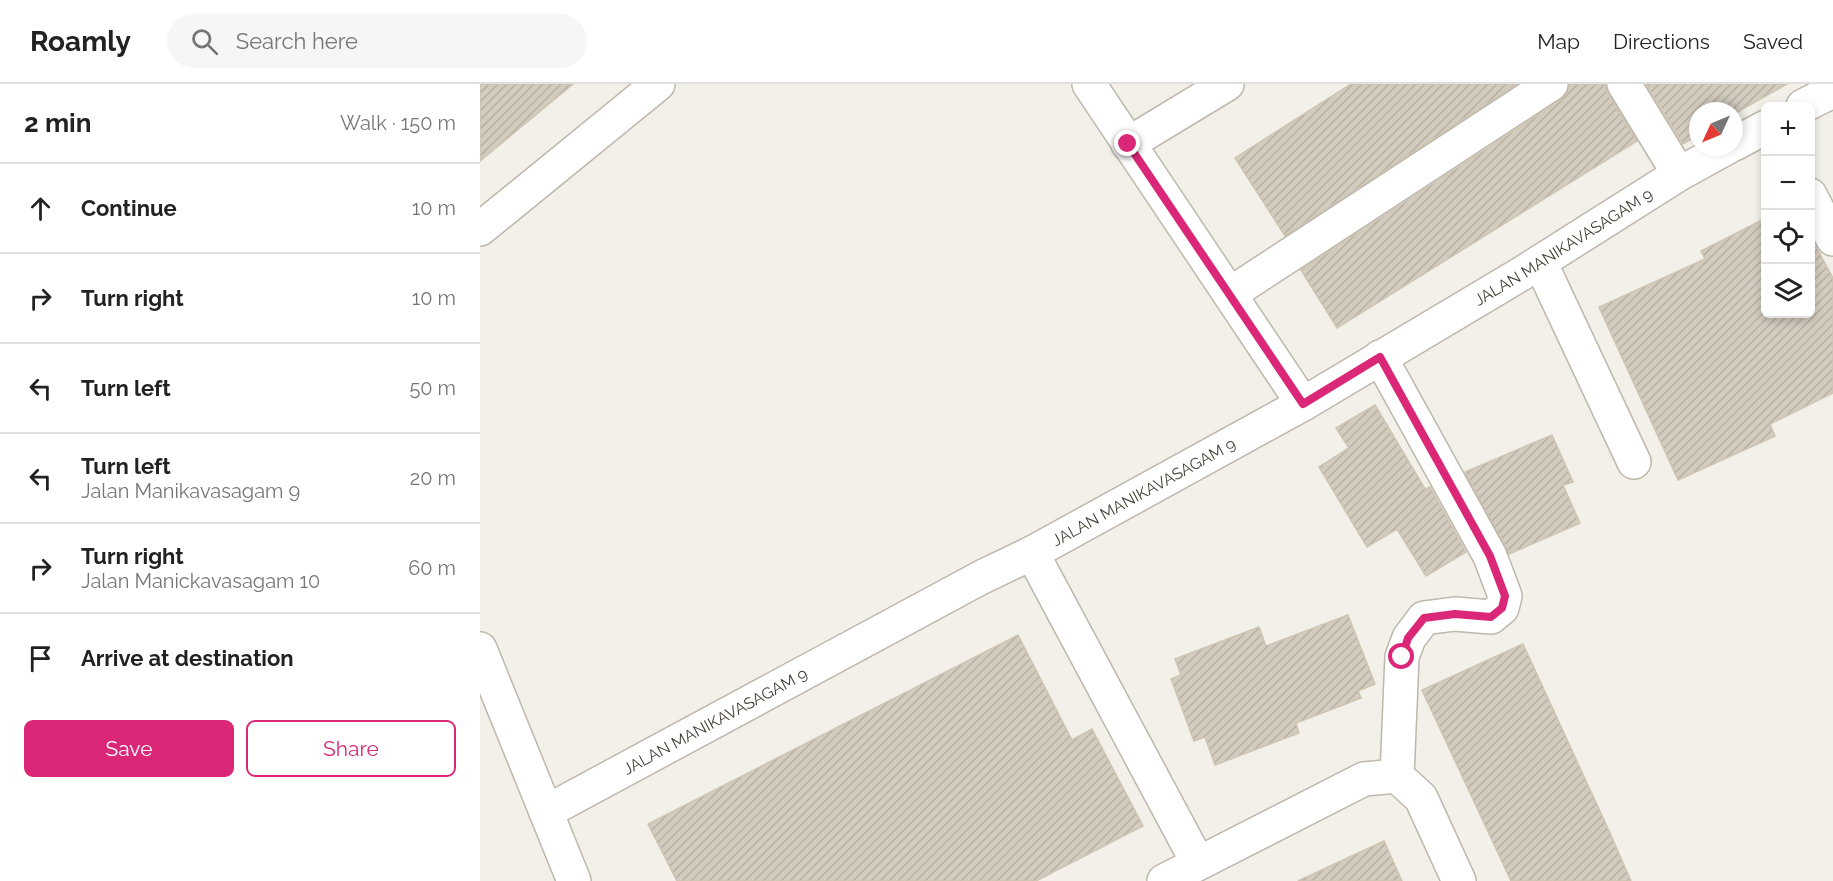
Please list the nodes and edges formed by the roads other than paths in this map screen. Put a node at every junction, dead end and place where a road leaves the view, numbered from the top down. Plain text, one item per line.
1 (658, 84) edge
2 (1089, 84) edge
3 (1227, 84) edge
4 (1551, 84) edge
5 (1624, 84) edge
6 (1833, 91) edge
7 (1811, 102) edge
8 (1761, 130) edge
9 (1743, 139) edge
10 (1128, 144) junction
11 (1712, 156) edge
12 (1679, 174) junction
13 (1815, 205) edge
14 (480, 229) edge
15 (1833, 239) edge
16 (1540, 262) junction
17 (1230, 294) junction
18 (1380, 357) junction
19 (1303, 404) junction
20 (1634, 462) dead end
21 (1032, 553) junction
22 (480, 649) edge
23 (1397, 776) junction
24 (546, 812) junction
25 (1198, 863) junction
26 (574, 881) edge
27 (1164, 881) edge
28 (1459, 881) edge

1 - 14 street
2 - 10 street
3 - 10 street
4 - 17 street
5 - 12 street
6 - 7 street
8 - 9 street
10 - 17 street
11 - 12 street, JALAN MANIKAVASAGAM 9
12 - 16 street, JALAN MANIKAVASAGAM 9
13 - 15 street
16 - 18 street, JALAN MANIKAVASAGAM 9
16 - 20 street
17 - 19 street
18 - 19 street, JALAN MANIKAVASAGAM 9
18 - 23 street
19 - 21 street, JALAN MANIKAVASAGAM 9
21 - 24 street, JALAN MANIKAVASAGAM 9
21 - 25 street
22 - 24 street
23 - 25 street
23 - 28 street
24 - 26 street
25 - 27 street

